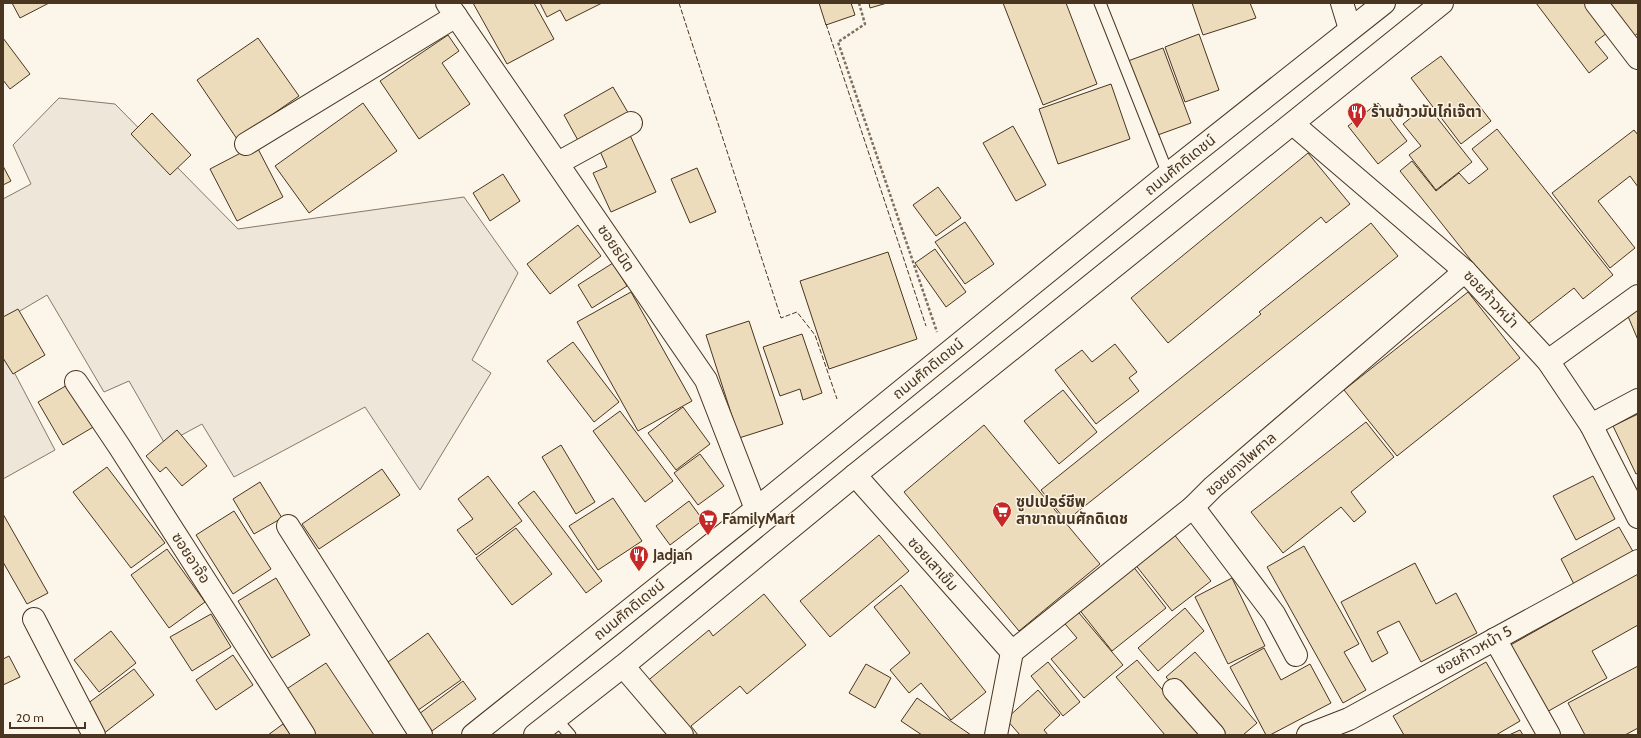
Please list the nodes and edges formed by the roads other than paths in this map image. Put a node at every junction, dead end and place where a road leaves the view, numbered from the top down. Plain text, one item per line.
1 (1100, 3) edge
2 (1342, 3) edge
3 (1384, 3) edge
4 (1442, 3) edge
5 (1596, 3) edge
6 (452, 10) edge
7 (1350, 29) junction
8 (1638, 58) edge
9 (632, 123) dead end
10 (1293, 124) junction
11 (246, 144) dead end
12 (558, 163) junction
13 (1168, 174) junction
14 (1465, 271) junction
15 (1638, 296) edge
16 (1548, 362) junction
17 (76, 382) dead end
18 (1638, 400) edge
19 (1591, 425) junction
20 (855, 475) junction
21 (1193, 507) junction
22 (756, 509) junction
23 (1638, 517) edge
24 (288, 526) dead end
25 (1638, 561) edge
26 (34, 619) dead end
27 (1494, 640) junction
28 (1012, 652) junction
29 (1296, 655) dead end
30 (622, 666) junction
31 (1174, 690) dead end
32 (563, 727) edge
33 (1352, 727) edge
34 (94, 735) edge
35 (304, 735) edge
36 (421, 735) edge
37 (473, 735) edge
38 (535, 735) edge
39 (682, 735) edge
40 (996, 735) edge
41 (1214, 735) edge
42 (1308, 735) edge
43 (1549, 735) edge

1 - 13 lane
2 - 7 street
3 - 7 street, ถนนศักดิเดชน์
4 - 10 street
5 - 8 street
6 - 11 street
6 - 12 street, ซอยธนิต
7 - 13 street, ถนนศักดิเดชน์
9 - 12 street
10 - 14 street, ซอยก้าวหน้า
10 - 20 street
12 - 22 street, ซอยธนิต
13 - 22 street, ถนนศักดิเดชน์
14 - 16 street, ซอยก้าวหน้า
14 - 21 street, ซอยยางไพศาล
15 - 16 street
16 - 19 street, ซอยก้าวหน้า
17 - 35 street, ซอยอาจ๊อ
18 - 19 street
19 - 23 street, ซอยก้าวหน้า
20 - 28 street, ซอยเสาเข็ม
20 - 30 street
21 - 28 street, ซอยยางไพศาล
21 - 29 street
22 - 37 street, ถนนศักดิเดชน์
24 - 36 street
25 - 27 street, ซอยก้าวหน้า 5
26 - 34 street
27 - 33 street, ซอยก้าวหน้า 5
27 - 43 street
28 - 40 street
30 - 32 street
30 - 39 street
31 - 41 street
32 - 38 street
33 - 42 street, ซอยก้าวหน้า 5

